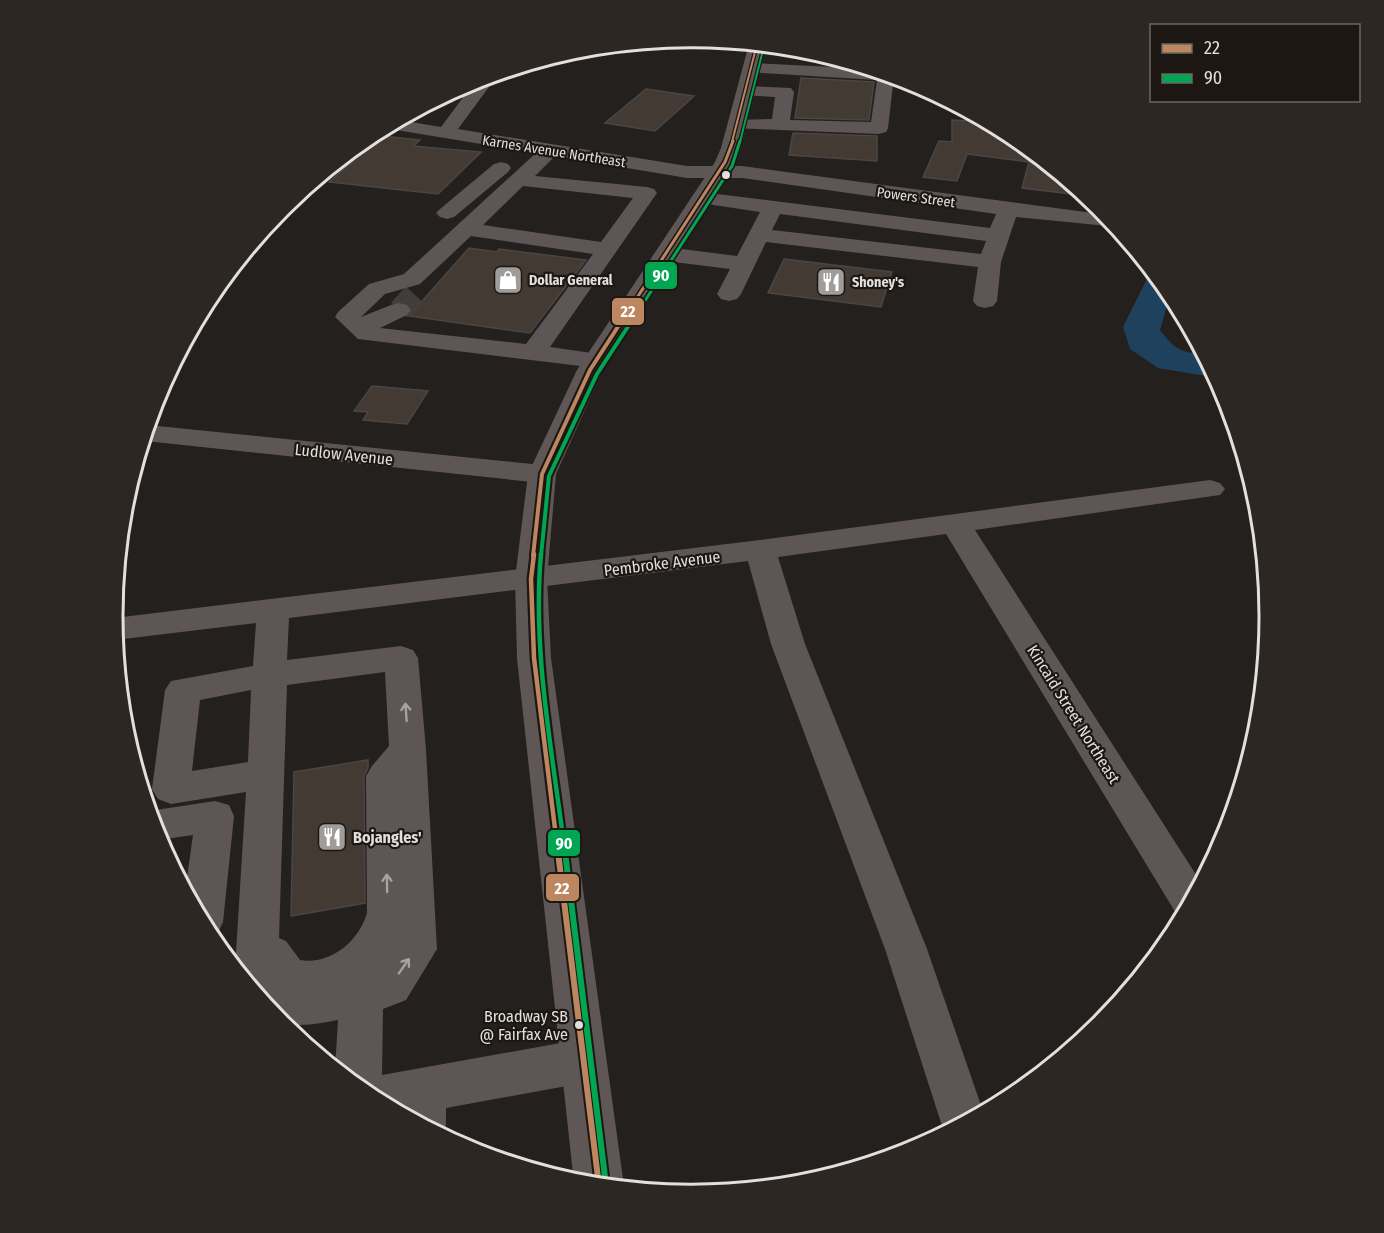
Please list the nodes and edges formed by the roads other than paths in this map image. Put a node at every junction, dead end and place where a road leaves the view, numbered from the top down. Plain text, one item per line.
1 (825, 64) edge
2 (792, 65) junction
3 (854, 72) edge
4 (748, 81) edge
5 (886, 82) edge
6 (478, 90) edge
7 (807, 94) dead end
8 (862, 97) dead end
9 (885, 98) junction
10 (782, 109) junction
11 (404, 127) edge
12 (445, 134) junction
13 (527, 147) junction
14 (551, 150) junction
15 (519, 180) junction
16 (709, 185) junction
17 (773, 207) junction
18 (1008, 210) junction
19 (447, 213) dead end
20 (1097, 219) edge
21 (466, 229) junction
22 (759, 235) junction
23 (998, 236) junction
24 (607, 249) junction
25 (666, 254) junction
26 (990, 262) junction
27 (744, 264) junction
28 (408, 294) junction
29 (729, 294) dead end
30 (985, 301) dead end
31 (361, 328) junction
32 (532, 353) junction
33 (597, 360) junction
34 (154, 434) edge
35 (542, 474) junction
36 (1210, 489) dead end
37 (956, 525) junction
38 (760, 550) junction
39 (531, 579) junction
40 (273, 610) junction
41 (124, 628) edge
42 (269, 675) junction
43 (408, 750) junction
44 (265, 788) junction
45 (163, 824) edge
46 (1187, 895) edge
47 (204, 907) edge
48 (361, 998) junction
49 (583, 1062) junction
50 (358, 1077) edge
51 (400, 1104) edge
52 (422, 1108) edge
53 (962, 1116) edge
54 (598, 1177) edge

1 - 2 street
2 - 3 street
2 - 4 street
2 - 10 street
4 - 10 street
4 - 10 street
4 - 16 main road
5 - 9 street
6 - 12 street
7 - 10 street
8 - 9 street
9 - 10 street
11 - 12 street, Karnes Avenue Northeast
12 - 13 street, Karnes Avenue Northeast
13 - 14 street, Karnes Avenue Northeast
13 - 19 street
14 - 15 street
14 - 16 street, Karnes Avenue Northeast
15 - 21 street
15 - 24 street
16 - 17 street
16 - 18 street, Powers Street
16 - 25 main road
17 - 22 street
17 - 23 street
18 - 20 street, Powers Street
18 - 23 street
21 - 24 street
21 - 28 street
22 - 26 street
22 - 27 street
23 - 26 street
24 - 32 street
25 - 27 street
25 - 33 main road
26 - 30 street
27 - 29 street
28 - 31 street
28 - 31 street
31 - 32 street
32 - 33 street
33 - 35 main road
34 - 35 street, Ludlow Avenue
35 - 39 main road
36 - 37 street, Pembroke Avenue
37 - 38 street, Pembroke Avenue
37 - 46 street, Kincaid Street Northeast
38 - 39 street, Pembroke Avenue
38 - 53 street
39 - 40 street, Pembroke Avenue
39 - 49 main road
40 - 41 street, Pembroke Avenue
40 - 42 street
43 -> 42 street
42 - 44 street
42 - 44 street
44 -> 43 street
48 -> 43 street
44 - 48 street
45 - 47 street
48 - 50 street
49 - 52 street
49 - 54 main road
51 - 52 street

